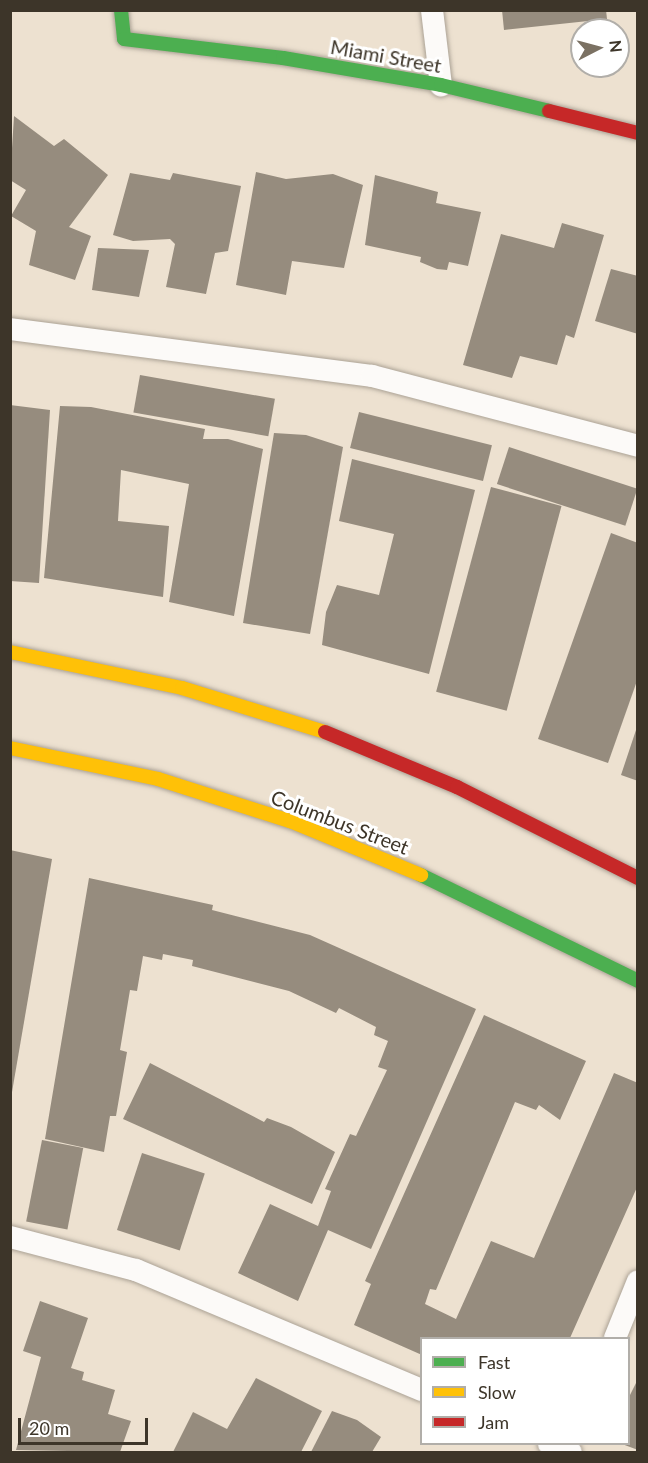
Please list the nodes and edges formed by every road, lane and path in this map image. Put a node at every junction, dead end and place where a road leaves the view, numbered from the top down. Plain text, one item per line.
1 (121, 10) edge
2 (432, 10) edge
3 (441, 85) junction
4 (638, 133) edge
5 (10, 329) edge
6 (638, 446) edge
7 (10, 652) edge
8 (10, 748) edge
9 (638, 878) edge
10 (638, 981) edge
11 (10, 1237) edge
12 (638, 1281) edge
13 (615, 1337) edge
14 (420, 1389) edge
15 (554, 1445) edge
16 (571, 1452) edge

1 - 3 main road, Miami Street
2 - 3 lane
3 - 4 main road, Miami Street
5 - 6 lane
7 - 9 main road
8 - 10 main road, Columbus Street
11 - 14 lane
12 - 13 lane
15 - 16 lane

